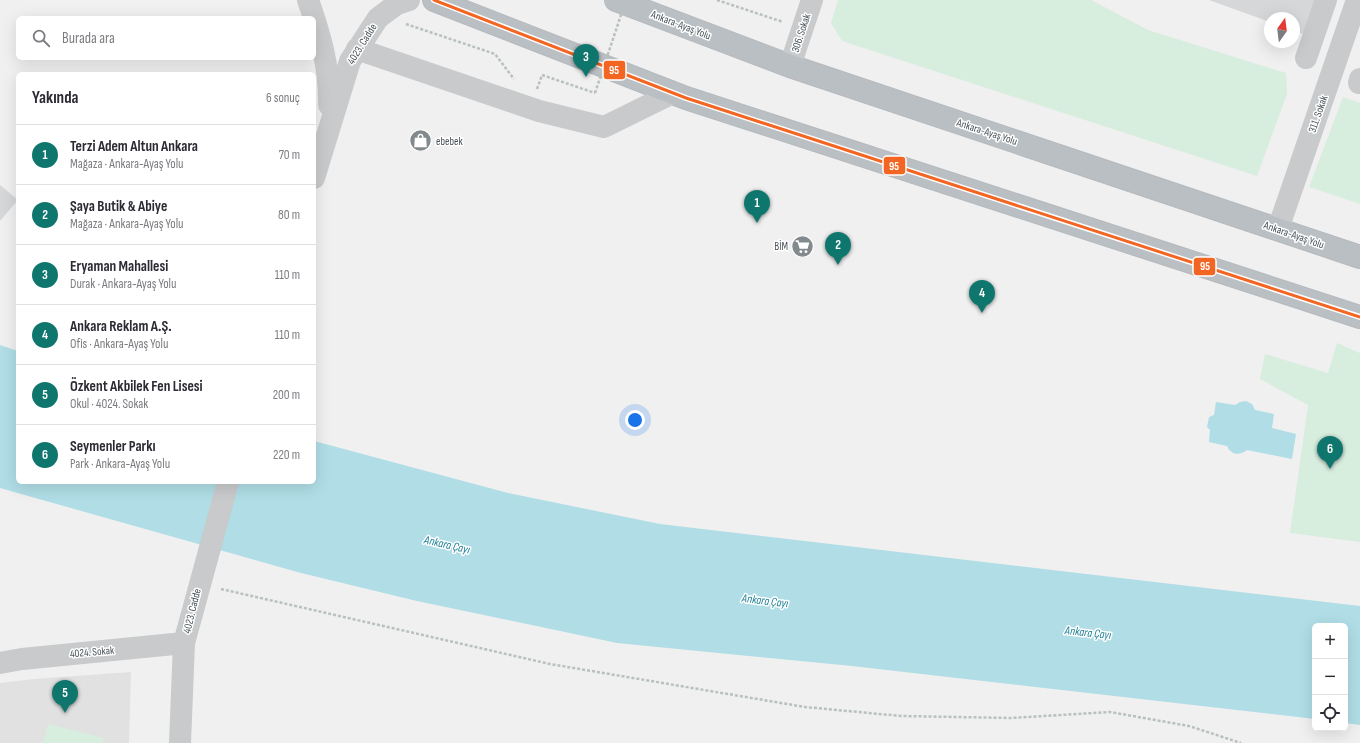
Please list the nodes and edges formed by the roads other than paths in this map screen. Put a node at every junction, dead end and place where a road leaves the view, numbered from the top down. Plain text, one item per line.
1 (308, 0) edge
2 (409, 0) edge
3 (434, 0) edge
4 (616, 0) edge
5 (812, 0) edge
6 (1326, 0) edge
7 (1357, 0) edge
8 (314, 16) edge
9 (316, 22) edge
10 (357, 49) junction
11 (1306, 58) dead end
12 (790, 66) junction
13 (673, 93) junction
14 (329, 126) junction
15 (316, 171) edge
16 (1278, 229) junction
17 (1360, 257) edge
18 (1360, 317) edge
19 (227, 484) edge
20 (184, 643) junction
21 (0, 663) edge
22 (180, 743) edge

1 - 8 street, 4023. Cadde
2 - 10 street, 4023. Cadde
3 - 13 highway
4 - 12 highway, Ankara-Ayaş Yolu
5 - 12 street, 306. Sokak
6 - 11 street
7 - 16 street, 311. Sokak
9 - 14 street, 4023. Cadde
10 - 13 street
10 - 14 street, 4023. Cadde
12 - 16 highway, Ankara-Ayaş Yolu
13 - 18 highway
14 - 15 street, 4023. Cadde
16 - 17 highway, Ankara-Ayaş Yolu
19 - 20 street, 4023. Cadde
20 - 21 street, 4024. Sokak
20 - 22 street, 4023. Cadde

